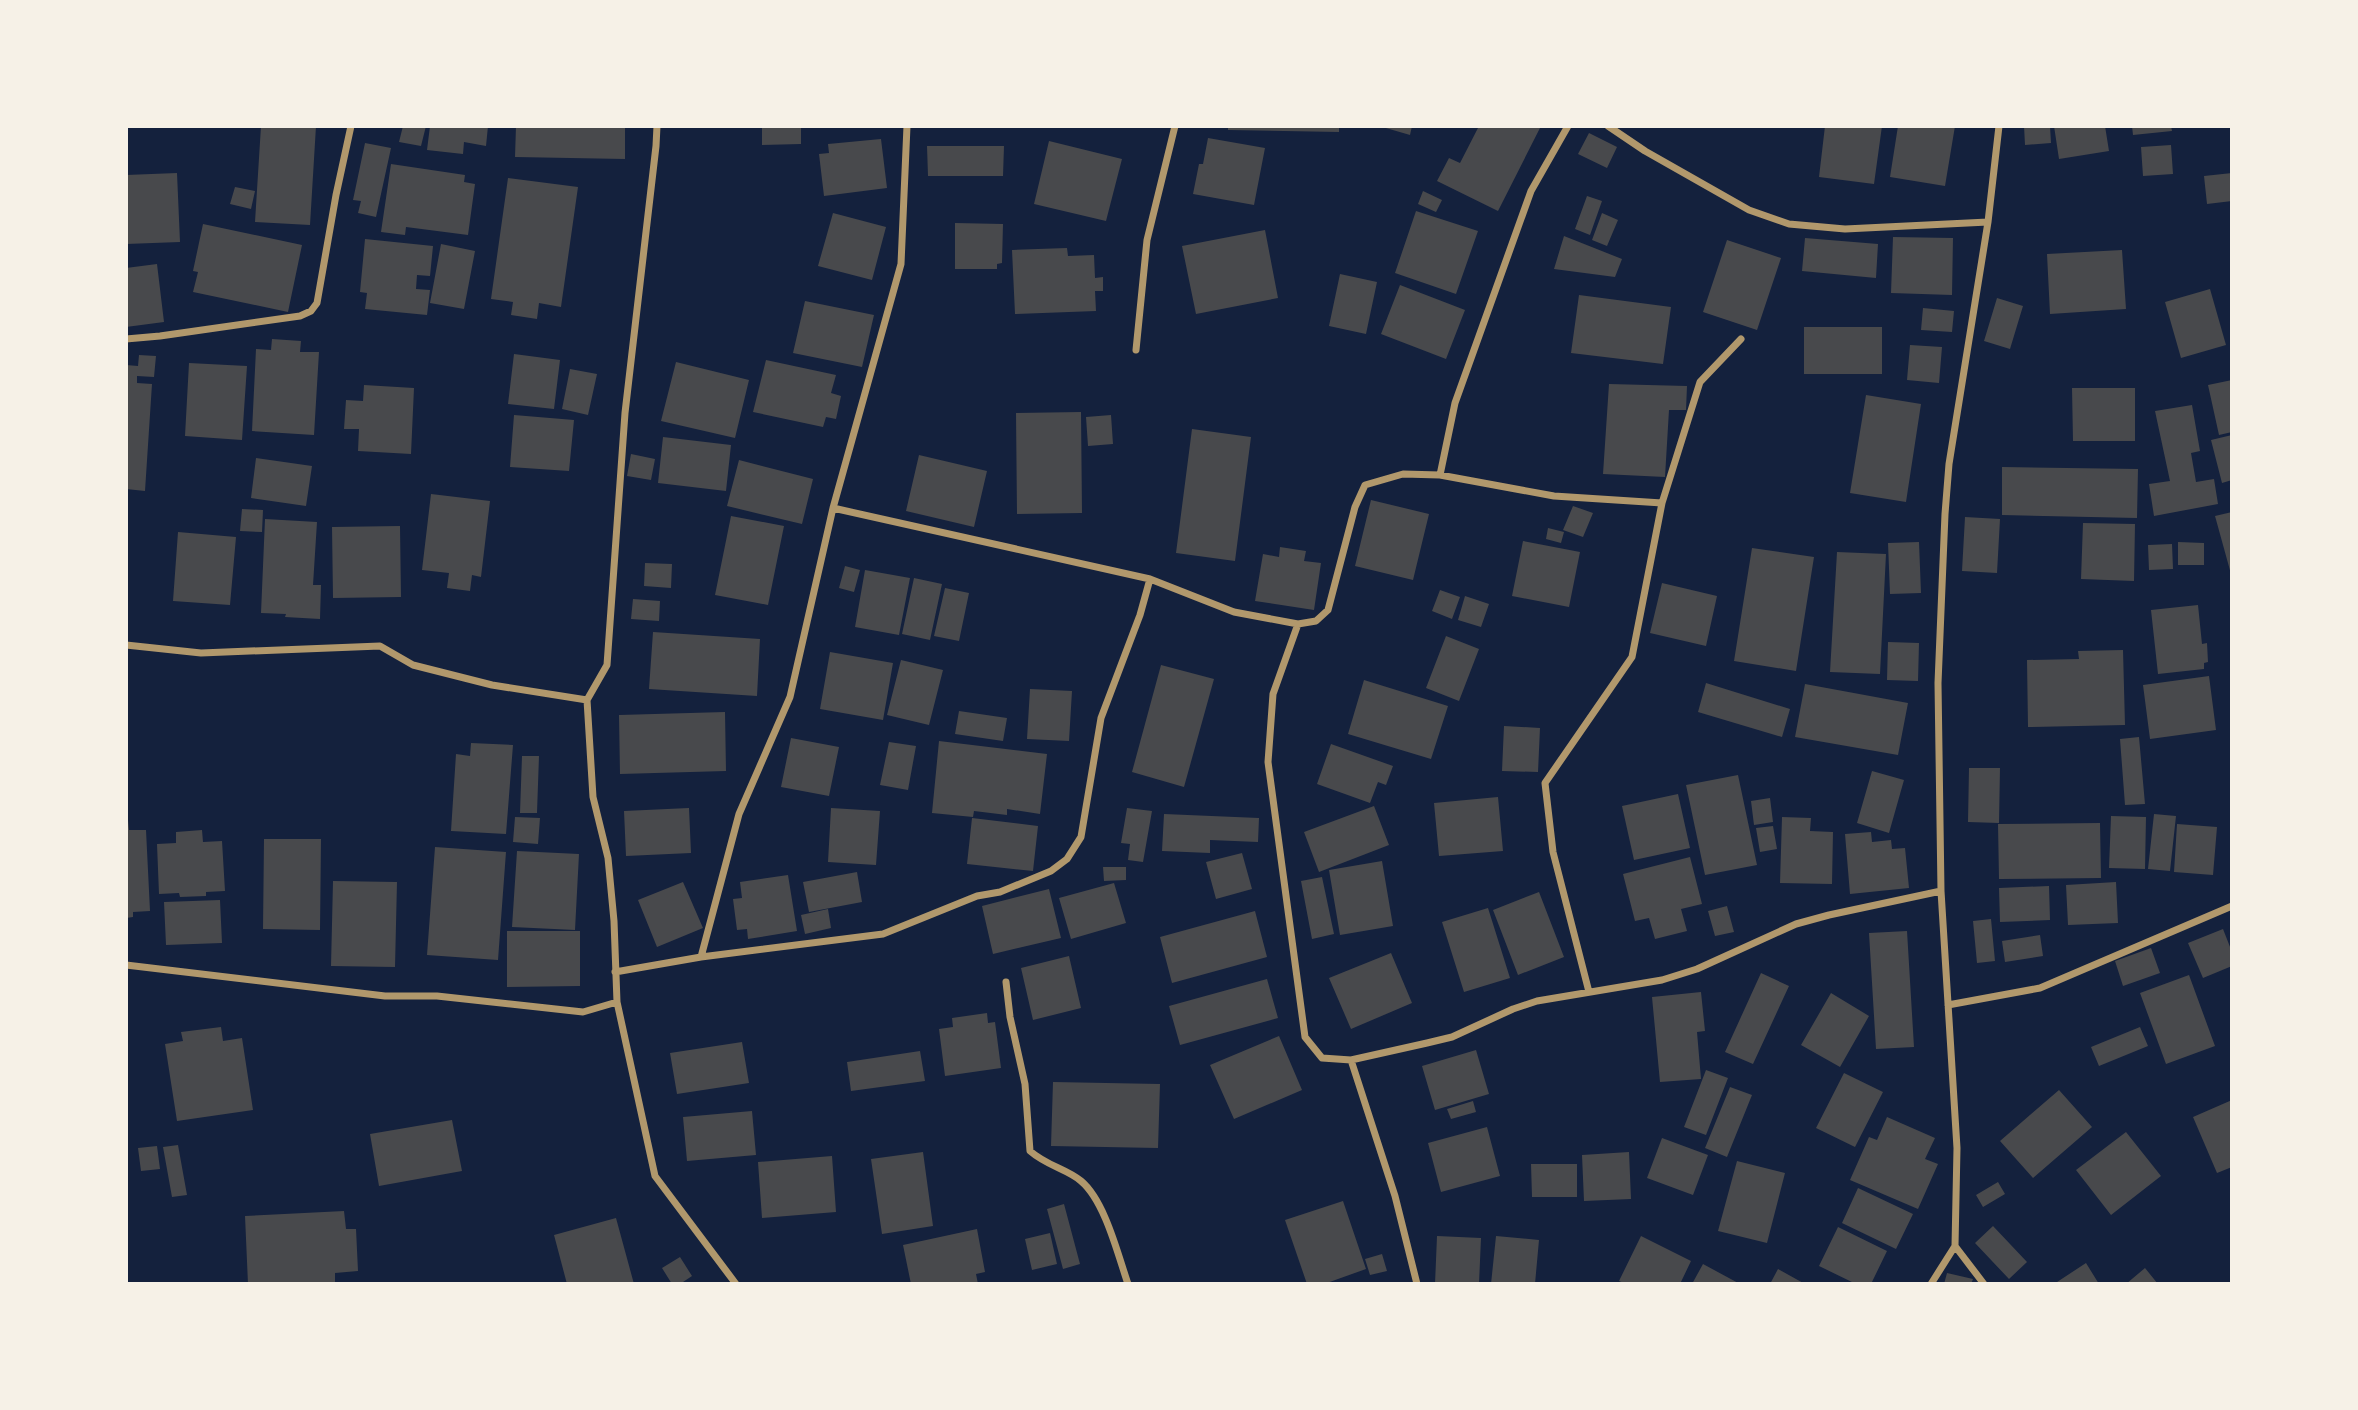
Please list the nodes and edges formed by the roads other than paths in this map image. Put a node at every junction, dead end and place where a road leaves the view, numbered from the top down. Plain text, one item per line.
1 (351, 126) edge
2 (657, 126) edge
3 (907, 126) edge
4 (1175, 126) edge
5 (1568, 126) edge
6 (1608, 126) edge
7 (1999, 126) edge
8 (1988, 222) junction
9 (126, 339) edge
10 (1741, 339) dead end
11 (1136, 350) dead end
12 (1440, 475) junction
13 (1662, 503) junction
14 (833, 508) junction
15 (1150, 579) junction
16 (1298, 624) junction
17 (126, 645) edge
18 (587, 700) junction
19 (1941, 891) junction
20 (2232, 906) edge
21 (701, 957) junction
22 (126, 965) edge
23 (615, 972) junction
24 (1006, 982) dead end
25 (1589, 992) junction
26 (617, 1002) junction
27 (1948, 1005) junction
28 (1351, 1060) junction
29 (1955, 1246) junction
30 (735, 1284) edge
31 (1128, 1284) edge
32 (1417, 1284) edge
33 (1931, 1284) edge
34 (1984, 1284) edge

1 - 9 street
2 - 18 street
3 - 14 street
4 - 11 street
5 - 12 street
6 - 8 street
7 - 8 street
8 - 19 street
10 - 13 street
12 - 13 street
12 - 16 street
13 - 25 street
14 - 15 street
14 - 21 street
15 - 16 street
15 - 21 street
16 - 28 street
17 - 18 street
18 - 23 street
19 - 25 street
19 - 27 street
20 - 27 street
21 - 23 street
22 - 26 street
23 - 26 street
24 - 31 street
25 - 28 street
26 - 30 street
27 - 29 street
28 - 32 street
29 - 33 street
29 - 34 street

